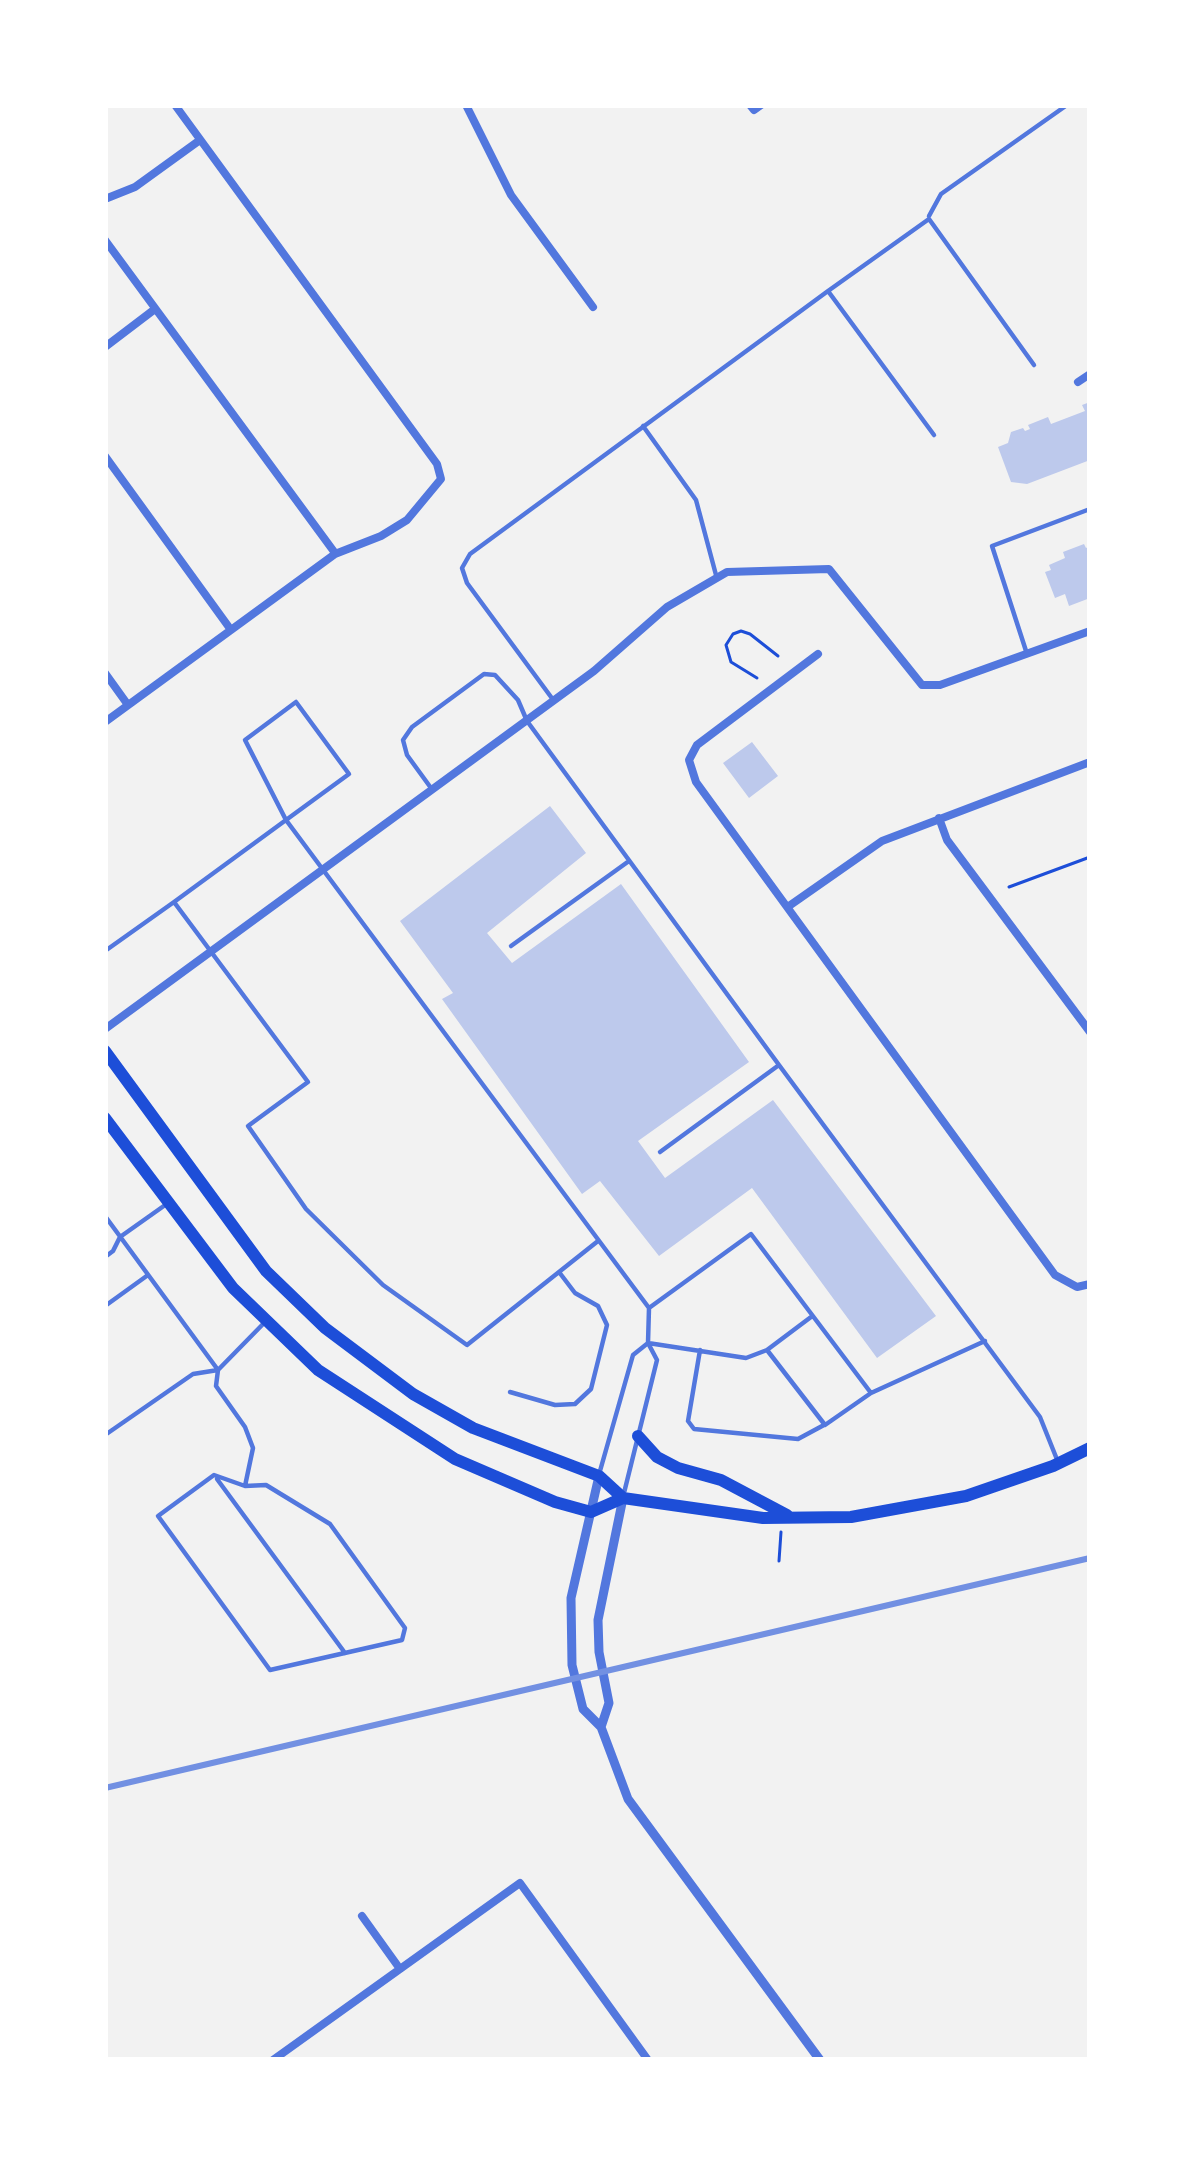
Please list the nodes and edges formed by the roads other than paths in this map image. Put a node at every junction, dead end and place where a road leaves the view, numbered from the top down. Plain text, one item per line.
1 (175, 105) edge
2 (466, 105) edge
3 (1067, 105) edge
4 (200, 139) junction
5 (105, 199) edge
6 (928, 219) junction
7 (105, 240) edge
8 (828, 291) junction
9 (592, 307) dead end
10 (155, 309) junction
11 (105, 347) edge
12 (1034, 365) dead end
13 (1090, 374) edge
14 (1078, 382) dead end
15 (644, 426) junction
16 (934, 435) dead end
17 (105, 456) edge
18 (1090, 509) edge
19 (335, 554) junction
20 (717, 578) junction
21 (231, 630) junction
22 (1090, 631) edge
23 (818, 654) dead end
24 (1027, 654) junction
25 (105, 673) edge
26 (554, 701) junction
27 (128, 705) junction
28 (527, 721) junction
29 (105, 722) edge
30 (1090, 761) edge
31 (432, 790) junction
32 (939, 818) junction
33 (286, 820) junction
34 (628, 861) junction
35 (322, 869) junction
36 (174, 902) junction
37 (789, 906) junction
38 (511, 946) dead end
39 (105, 951) edge
40 (211, 952) junction
41 (105, 1029) edge
42 (1090, 1032) edge
43 (105, 1051) edge
44 (779, 1065) junction
45 (105, 1118) edge
46 (660, 1152) dead end
47 (168, 1203) junction
48 (105, 1216) edge
49 (121, 1237) junction
50 (598, 1241) junction
51 (105, 1257) edge
52 (559, 1272) junction
53 (148, 1274) junction
54 (1090, 1284) edge
55 (105, 1306) edge
56 (649, 1308) junction
57 (812, 1316) junction
58 (265, 1322) junction
59 (985, 1341) junction
60 (648, 1343) junction
61 (700, 1350) junction
62 (767, 1350) junction
63 (218, 1370) junction
64 (510, 1392) dead end
65 (871, 1393) junction
66 (825, 1425) junction
67 (105, 1436) edge
68 (638, 1436) junction
69 (1090, 1448) edge
70 (1058, 1463) junction
71 (214, 1475) junction
72 (599, 1476) junction
73 (245, 1486) junction
74 (623, 1498) junction
75 (591, 1512) junction
76 (787, 1519) junction
77 (345, 1653) junction
78 (602, 1727) junction
79 (362, 1916) dead end
80 (400, 1969) junction
81 (273, 2060) edge
82 (648, 2060) edge
83 (820, 2060) edge

1 - 4 street
2 - 9 street
3 - 6 lane
4 - 5 street
4 - 19 street
6 - 8 lane
6 - 12 lane
7 - 10 street
8 - 15 lane
8 - 16 lane
10 - 11 street
10 - 19 street
13 - 14 street
15 - 20 lane
15 - 26 lane
17 - 21 street
18 - 24 lane
19 - 21 street
20 - 24 street
20 - 26 street
21 - 27 street
22 - 24 street
23 - 37 street
25 - 27 street
26 - 28 street
27 - 29 street
28 - 31 street
28 - 31 lane
28 - 34 lane
30 - 32 street
31 - 35 street
32 - 37 street
32 - 42 street
33 - 33 lane
33 - 35 lane
33 - 36 lane
34 - 38 lane
34 - 44 lane
35 - 40 street
35 - 50 lane
36 - 39 lane
36 - 40 lane
37 - 54 street
40 - 41 street
40 - 52 lane
43 - 72 main road
44 - 46 lane
44 - 59 lane
45 - 47 main road
47 - 49 lane
47 - 58 main road
48 - 49 lane
49 - 51 lane
49 - 53 lane
50 - 52 lane
50 - 56 lane
52 - 64 lane
53 - 55 lane
53 - 63 lane
56 - 57 lane
56 - 60 lane
57 - 62 lane
57 - 65 lane
58 - 63 lane
58 - 75 main road
59 - 65 lane
59 - 70 lane
60 - 61 lane
60 - 68 lane
60 - 72 lane
61 - 62 lane
61 - 66 lane
62 - 66 lane
63 - 67 lane
63 - 73 lane
65 - 66 lane
68 - 74 lane
68 - 76 main road
69 - 70 main road
70 - 76 main road
71 - 73 lane
71 - 77 lane
71 - 77 lane
72 - 74 main road
72 - 75 street
73 - 77 lane
74 - 75 main road
74 - 76 main road
74 - 78 street
75 - 78 street
78 - 83 street
79 - 80 street
80 - 81 street
80 - 82 street

